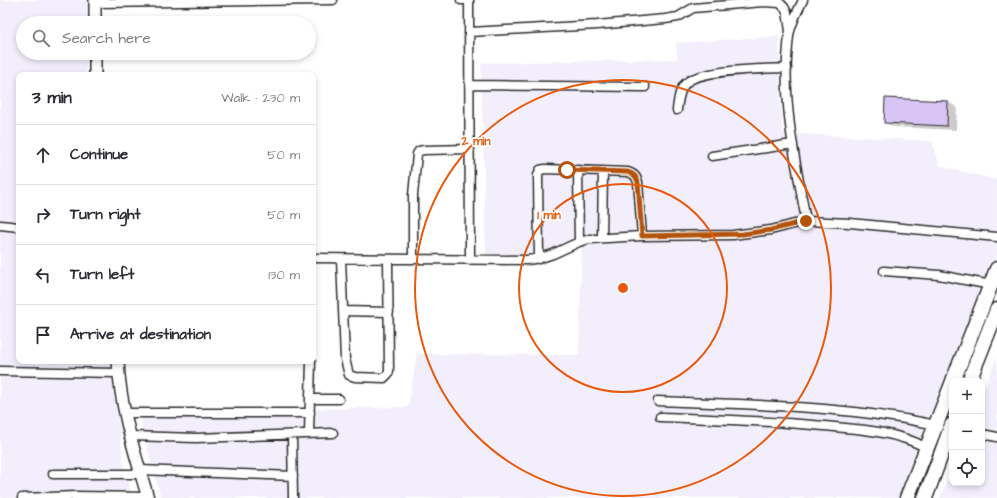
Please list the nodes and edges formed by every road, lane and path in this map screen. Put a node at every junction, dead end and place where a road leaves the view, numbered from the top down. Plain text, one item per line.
1 (333, 0) edge
2 (461, 0) edge
3 (803, 0) edge
4 (95, 1) edge
5 (95, 16) edge
6 (790, 31) junction
7 (470, 32) junction
8 (95, 60) edge
9 (787, 68) junction
10 (95, 72) edge
11 (470, 85) junction
12 (645, 87) dead end
13 (677, 110) dead end
14 (793, 144) junction
15 (470, 149) junction
16 (712, 156) dead end
17 (578, 170) junction
18 (603, 171) junction
19 (806, 221) junction
20 (0, 225) edge
21 (16, 227) edge
22 (642, 236) junction
23 (997, 237) edge
24 (602, 238) junction
25 (579, 242) junction
26 (316, 258) edge
27 (341, 258) junction
28 (388, 259) junction
29 (413, 259) junction
30 (539, 259) junction
31 (470, 260) junction
32 (997, 269) edge
33 (884, 271) dead end
34 (990, 285) junction
35 (343, 311) junction
36 (389, 312) junction
37 (996, 315) edge
38 (118, 364) edge
39 (311, 364) edge
40 (0, 371) edge
41 (119, 373) junction
42 (954, 378) edge
43 (970, 378) edge
44 (949, 392) edge
45 (310, 399) junction
46 (339, 399) dead end
47 (658, 401) dead end
48 (125, 413) junction
49 (310, 413) junction
50 (660, 417) dead end
51 (936, 425) junction
52 (333, 433) dead end
53 (309, 434) junction
54 (949, 434) edge
55 (292, 435) junction
56 (985, 435) edge
57 (131, 436) junction
58 (997, 438) edge
59 (927, 448) junction
60 (140, 472) junction
61 (53, 474) dead end
62 (293, 476) junction
63 (148, 497) edge
64 (22, 498) edge
65 (293, 498) edge
66 (907, 498) edge
67 (925, 498) edge

1 - 4 street
2 - 7 street
3 - 6 street
4 - 5 street
6 - 7 street
6 - 9 street
7 - 11 street
8 - 10 street
9 - 13 street
9 - 14 street
11 - 12 street
11 - 15 street
14 - 16 street
14 - 19 street
15 - 29 street
15 - 31 street
17 - 18 street
17 - 25 street
17 - 30 street
18 - 22 street
18 - 24 street
19 - 22 street
19 - 23 street
20 - 21 street
22 - 24 street
24 - 25 street
25 - 30 street
26 - 27 street
27 - 28 street
27 - 35 street
28 - 29 street
28 - 36 street
29 - 31 street
30 - 31 street
32 - 34 highway
33 - 34 street
34 - 42 highway
35 - 36 street
35 - 36 street
37 - 43 highway
38 - 41 street
39 - 45 street
40 - 41 street
41 - 48 street
44 - 51 highway
45 - 46 street
45 - 49 street
47 - 51 street
48 - 49 street
48 - 57 street
49 - 53 street
50 - 59 street
51 - 59 highway
52 - 53 street
53 - 55 street
54 - 67 highway
55 - 57 street
55 - 62 street
56 - 58 street
57 - 60 street
59 - 66 highway
60 - 61 street
60 - 62 street
60 - 63 street
62 - 65 street
63 - 64 street

